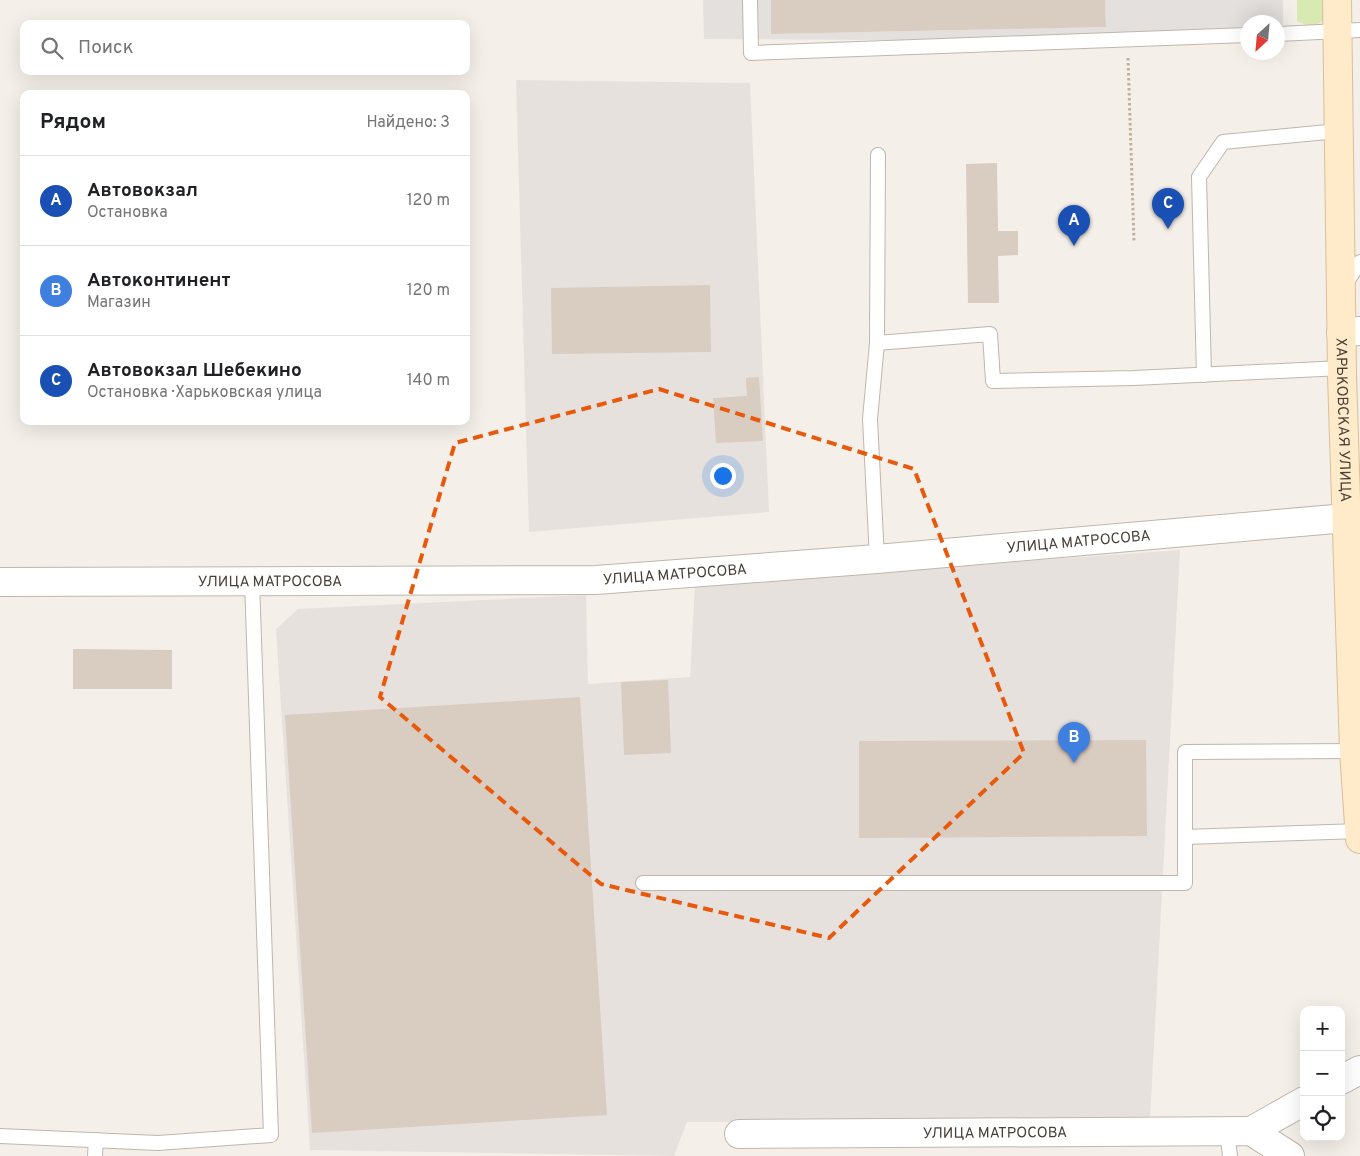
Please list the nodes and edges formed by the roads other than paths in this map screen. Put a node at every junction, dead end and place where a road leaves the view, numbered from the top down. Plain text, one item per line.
1 (750, 0) edge
2 (1337, 0) edge
3 (1349, 31) edge
4 (1285, 34) edge
5 (1240, 36) edge
6 (1338, 131) junction
7 (878, 155) dead end
8 (1360, 262) edge
9 (1341, 291) junction
10 (1351, 332) edge
11 (877, 343) junction
12 (1342, 368) junction
13 (1204, 375) junction
14 (1346, 518) junction
15 (877, 559) junction
16 (252, 581) junction
17 (0, 582) edge
18 (1354, 751) junction
19 (1360, 831) edge
20 (1185, 836) junction
21 (1360, 839) edge
22 (643, 883) dead end
23 (1360, 1070) edge
24 (1345, 1078) edge
25 (1300, 1103) edge
26 (739, 1134) dead end
27 (0, 1136) edge
28 (1236, 1139) edge
29 (96, 1140) junction
30 (95, 1156) edge
31 (1290, 1156) edge

1 - 5 lane
2 - 3 main road, ХАРЬКОВСКАЯ УЛИЦА
3 - 4 lane
3 - 6 main road, ХАРЬКОВСКАЯ УЛИЦА
6 - 9 main road, ХАРЬКОВСКАЯ УЛИЦА
6 - 13 lane
7 - 11 lane
8 - 9 lane
9 - 10 main road, ХАРЬКОВСКАЯ УЛИЦА
10 - 12 main road, ХАРЬКОВСКАЯ УЛИЦА
11 - 13 lane
11 - 15 lane
12 - 13 lane
12 - 14 main road, ХАРЬКОВСКАЯ УЛИЦА
14 - 15 street, УЛИЦА МАТРОСОВА
14 - 18 main road, ХАРЬКОВСКАЯ УЛИЦА
15 - 16 street, УЛИЦА МАТРОСОВА
16 - 17 street, УЛИЦА МАТРОСОВА
16 - 29 lane
18 - 19 main road, ХАРЬКОВСКАЯ УЛИЦА
18 - 20 lane
19 - 20 lane
19 - 21 main road, ХАРЬКОВСКАЯ УЛИЦА
20 - 22 lane
23 - 24 street
25 - 28 street, УЛИЦА МАТРОСОВА
26 - 28 street, УЛИЦА МАТРОСОВА
27 - 29 lane
28 - 31 street
29 - 30 lane

